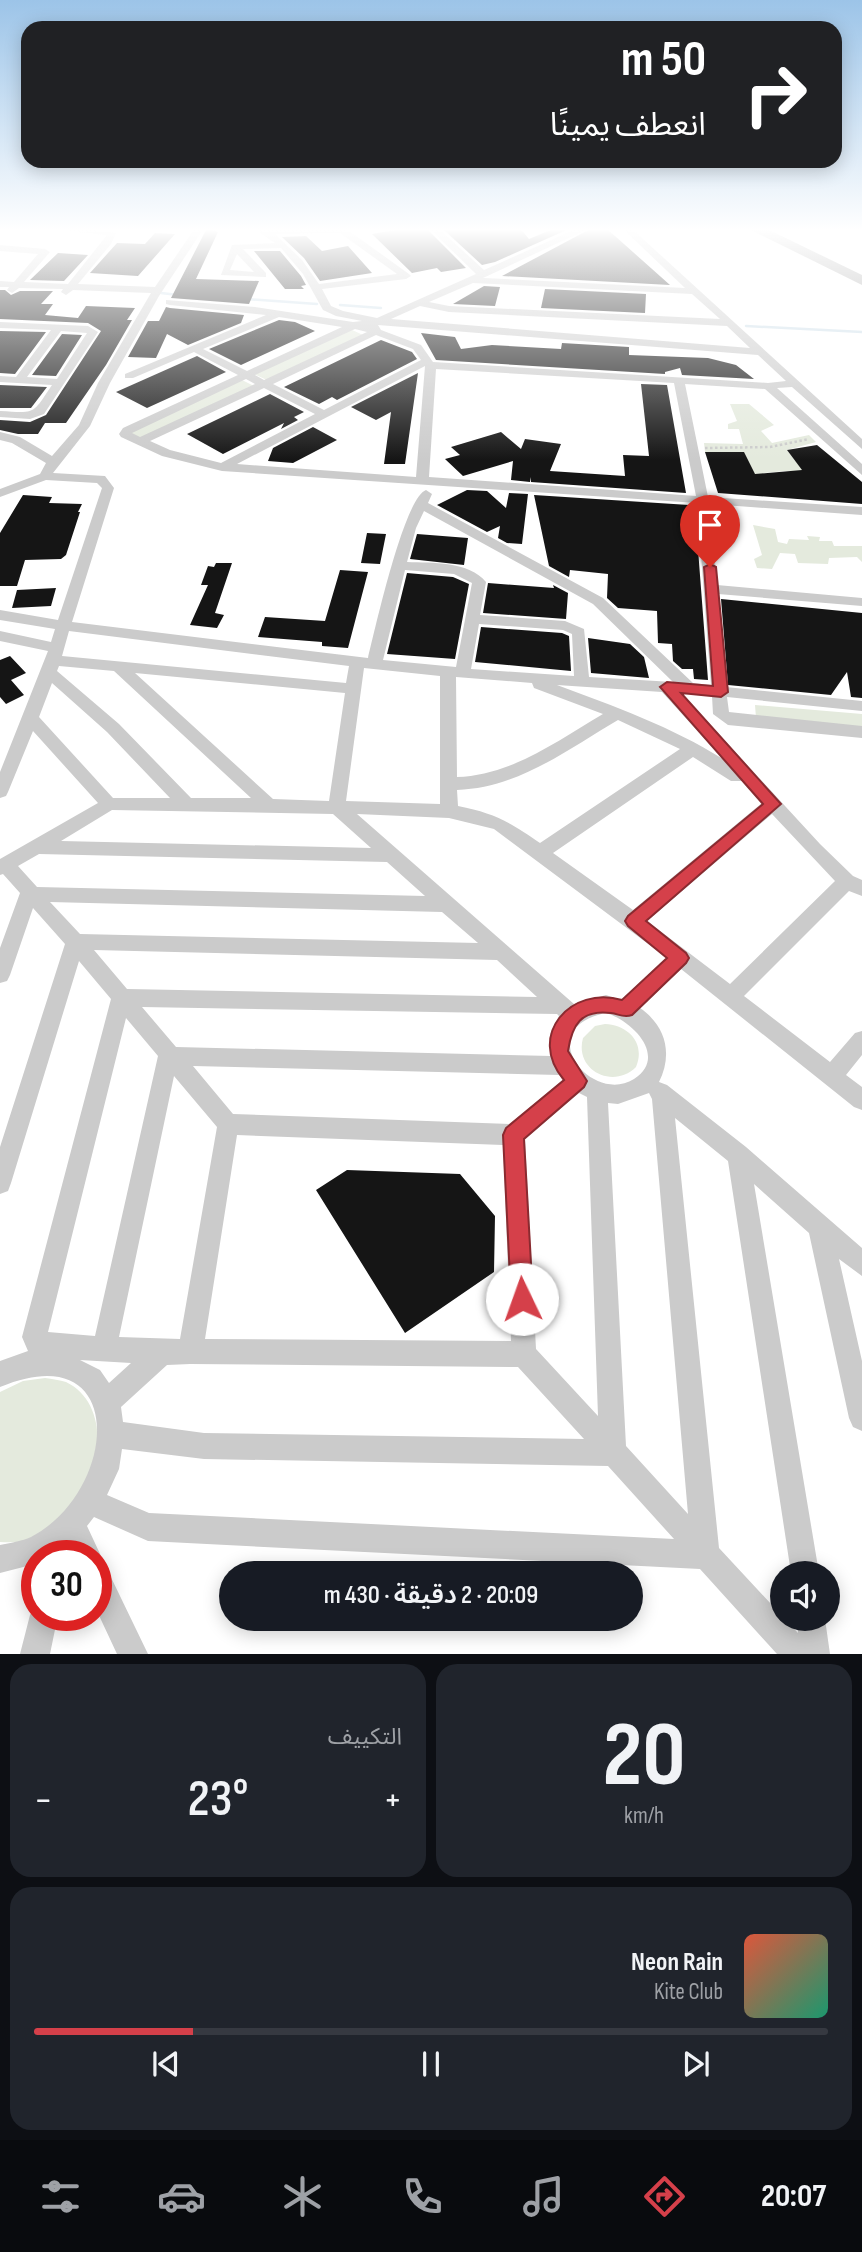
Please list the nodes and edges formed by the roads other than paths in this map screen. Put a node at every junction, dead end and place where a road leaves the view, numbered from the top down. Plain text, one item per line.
1 (149, 305) edge
2 (198, 305) edge
3 (326, 305) edge
4 (414, 305) edge
5 (429, 305) edge
6 (710, 305) edge
7 (277, 314) junction
8 (729, 323) junction
9 (354, 325) junction
10 (376, 325) junction
11 (1, 326) edge
12 (58, 328) junction
13 (196, 349) junction
14 (760, 352) junction
15 (429, 363) junction
16 (248, 375) junction
17 (129, 376) dead end
18 (0, 379) edge
19 (19, 380) junction
20 (679, 381) junction
21 (58, 382) junction
22 (795, 383) junction
23 (267, 384) junction
24 (768, 386) junction
25 (0, 414) edge
26 (323, 414) junction
27 (0, 436) edge
28 (138, 442) junction
29 (862, 445) edge
30 (222, 467) junction
31 (49, 469) junction
32 (862, 471) edge
33 (428, 481) junction
34 (5, 491) edge
35 (703, 501) junction
36 (421, 504) junction
37 (0, 510) edge
38 (862, 511) edge
39 (398, 565) junction
40 (712, 589) junction
41 (862, 601) edge
42 (473, 619) junction
43 (2, 620) edge
44 (64, 626) junction
45 (0, 636) edge
46 (53, 660) junction
47 (365, 663) junction
48 (118, 666) junction
49 (456, 672) junction
50 (521, 677) junction
51 (582, 681) junction
52 (667, 687) junction
53 (689, 688) junction
54 (354, 689) junction
55 (721, 692) junction
56 (862, 706) edge
57 (618, 713) junction
58 (30, 719) junction
59 (862, 732) edge
60 (694, 748) junction
61 (449, 784) junction
62 (0, 792) edge
63 (769, 801) junction
64 (109, 804) junction
65 (187, 804) junction
66 (269, 805) junction
67 (337, 807) junction
68 (449, 811) junction
69 (37, 847) junction
70 (539, 853) junction
71 (388, 855) junction
72 (3, 866) edge
73 (854, 885) edge
74 (32, 892) junction
75 (445, 904) junction
76 (634, 921) junction
77 (75, 942) junction
78 (497, 952) junction
79 (680, 958) junction
80 (0, 975) edge
81 (730, 997) junction
82 (121, 998) junction
83 (625, 1009) junction
84 (565, 1010) junction
85 (862, 1040) edge
86 (168, 1056) junction
87 (832, 1076) junction
88 (579, 1079) junction
89 (654, 1089) junction
90 (862, 1100) edge
91 (228, 1124) junction
92 (513, 1135) junction
93 (738, 1155) junction
94 (0, 1183) edge
95 (820, 1229) junction
96 (862, 1264) edge
97 (104, 1350) junction
98 (190, 1350) junction
99 (162, 1353) junction
100 (524, 1354) junction
101 (0, 1374) edge
102 (106, 1404) junction
103 (862, 1418) edge
104 (111, 1434) junction
105 (613, 1453) junction
106 (91, 1502) junction
107 (64, 1539) edge
108 (705, 1555) junction
109 (0, 1559) edge
110 (802, 1561) edge
111 (112, 1610) edge
112 (40, 1631) edge
113 (812, 1631) edge
114 (35, 1654) edge
115 (133, 1654) edge
116 (797, 1654) edge
117 (815, 1654) edge

1 - 31 street
2 - 7 street
3 - 10 street
4 - 10 street
5 - 8 street
6 - 8 street
7 - 9 street
7 - 13 street
8 - 14 street
9 - 10 street
9 - 16 street
10 - 14 street
10 - 15 street
10 - 23 street
11 - 12 street
12 - 19 street
12 - 21 street
13 - 16 street
13 - 17 street
14 - 22 street
15 - 20 street
15 - 26 street
15 - 33 street
16 - 23 street
16 - 28 street
18 - 19 street
19 - 21 street
20 - 24 street
20 - 35 street
21 - 25 street
22 - 24 street
22 - 29 street
23 - 26 street
23 - 28 street
24 - 32 street
26 - 30 street
27 - 31 street
28 - 30 street
30 - 33 street
31 - 34 street
31 - 44 street
33 - 35 street
33 - 36 street
34 - 37 street
35 - 38 street
35 - 40 street
36 - 39 street
36 - 53 street
39 - 42 street
39 - 47 street
40 - 41 street
40 - 55 street
42 - 49 street
42 - 51 street
43 - 44 street
44 - 46 street
44 - 47 street
45 - 46 street
46 - 48 street
46 - 58 street
46 - 65 street
47 - 49 street
47 - 54 street
48 - 54 street
48 - 66 street
49 - 50 street
49 - 61 street
50 - 51 street
50 - 57 street
51 - 52 street
52 - 53 street
52 - 63 street
53 - 55 street
54 - 67 street
55 - 56 street
55 - 59 street
57 - 60 street
57 - 61 street
58 - 62 street
58 - 64 street
60 - 63 street
60 - 70 street
61 - 68 street
63 - 73 street
63 - 76 street
64 - 65 street
64 - 69 street
65 - 66 street
66 - 67 street
67 - 68 street
67 - 71 street
68 - 70 street
69 - 71 street
69 - 72 street
70 - 76 street
71 - 75 street
72 - 74 street
73 - 81 street
74 - 75 street
74 - 77 street
74 - 80 street
75 - 78 street
76 - 79 street
77 - 78 street
77 - 82 street
77 - 94 street
78 - 84 street
79 - 81 street
79 - 83 street
81 - 87 street
82 - 84 street
82 - 86 street
82 - 97 street
83 - 84 street
83 - 89 street
84 - 88 street
85 - 87 street
86 - 88 street
86 - 91 street
86 - 97 street
87 - 90 street
88 - 89 street
88 - 92 street
88 - 105 street
89 - 93 street
89 - 108 street
91 - 92 street
91 - 98 street
92 - 100 street
93 - 95 street
93 - 110 street
95 - 96 street
95 - 103 street
97 - 99 street
98 - 99 street
98 - 100 street
99 - 102 street
100 - 105 street
101 - 102 street
102 - 104 street
104 - 105 street
104 - 106 street
105 - 108 street
106 - 107 street
106 - 108 street
107 - 109 street
108 - 116 street
111 - 115 street
112 - 114 street
113 - 117 street

